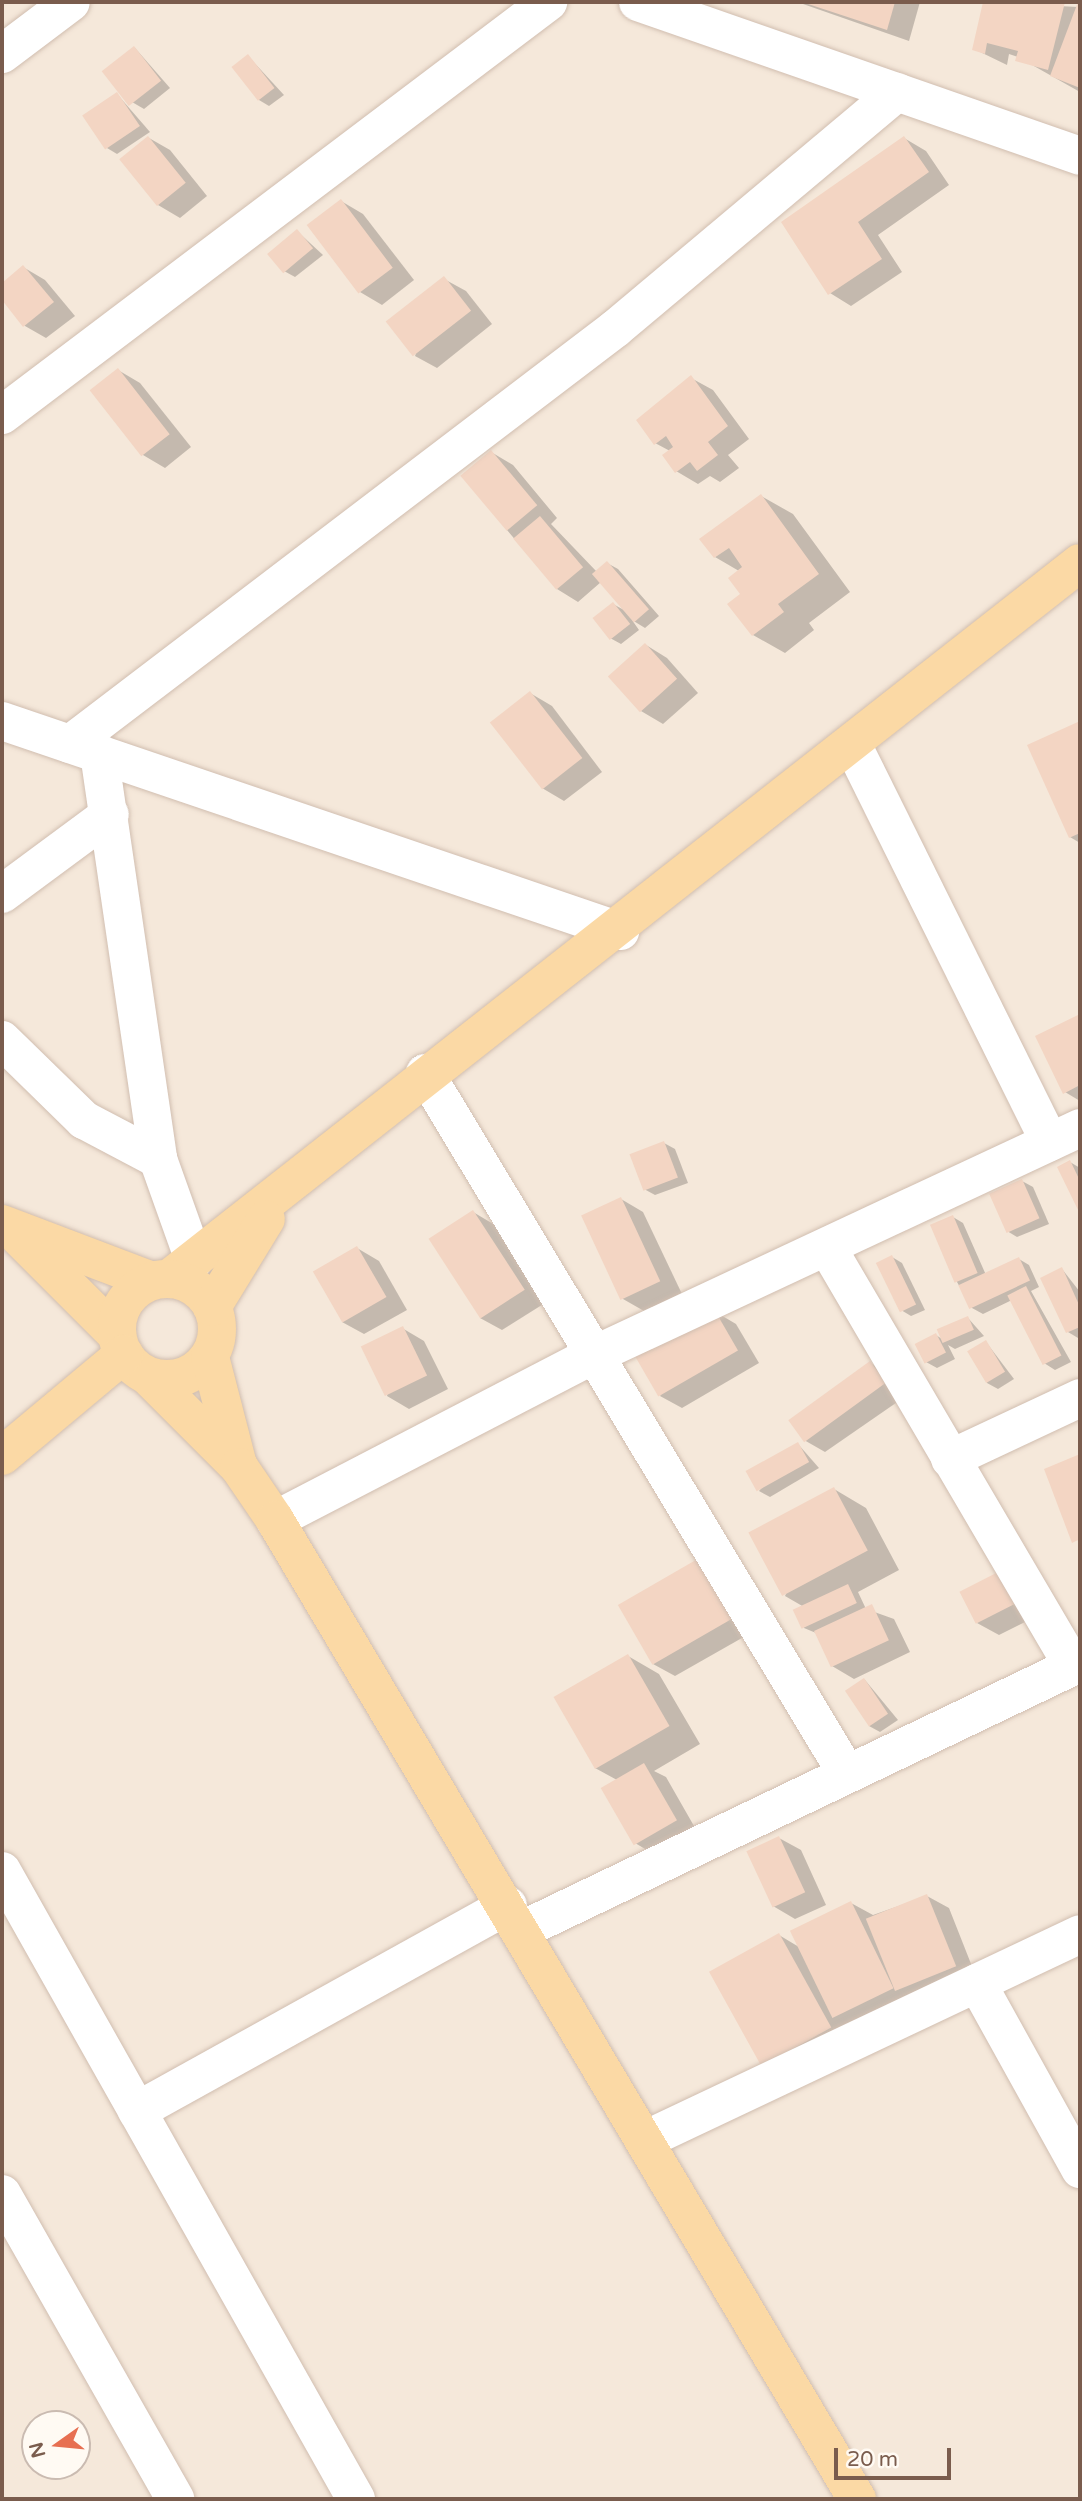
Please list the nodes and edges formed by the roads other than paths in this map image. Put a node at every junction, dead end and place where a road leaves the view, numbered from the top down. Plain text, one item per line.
1 (71, 2) edge
2 (548, 2) edge
3 (638, 2) edge
4 (2, 54) edge
5 (897, 92) junction
6 (1080, 156) edge
7 (2, 415) edge
8 (1077, 577) edge
9 (2, 721) edge
10 (853, 746) junction
11 (85, 749) junction
12 (110, 814) junction
13 (2, 894) edge
14 (620, 931) junction
15 (2, 1040) edge
16 (425, 1073) junction
17 (1065, 1135) edge
18 (158, 1159) junction
19 (292, 1184) junction
20 (6, 1226) edge
21 (827, 1247) junction
22 (172, 1273) junction
23 (212, 1307) junction
24 (129, 1355) junction
25 (592, 1356) junction
26 (209, 1357) junction
27 (1080, 1398) edge
28 (2, 1456) edge
29 (950, 1459) junction
30 (239, 1467) junction
31 (275, 1520) junction
32 (1077, 1664) edge
33 (847, 1774) junction
34 (2, 1871) edge
35 (515, 1917) junction
36 (1080, 1934) edge
37 (977, 1983) junction
38 (137, 2111) junction
39 (647, 2138) junction
40 (1080, 2168) edge
41 (2, 2194) edge
42 (175, 2499) edge
43 (356, 2499) edge
44 (858, 2499) edge

1 - 4 street
2 - 7 street
3 - 5 street
5 - 6 street
5 - 11 street
8 - 10 main road
9 - 11 street
10 - 14 main road
10 - 17 street
11 - 12 street
11 - 14 street
12 - 13 street
12 - 18 street
14 - 16 main road
15 - 18 street
16 - 19 main road
16 - 25 street
17 - 21 street
18 - 22 street
19 - 22 main road
19 - 23 main road
20 - 22 main road
20 - 24 main road
21 - 25 street
21 - 29 street
22 - 23 main road
22 - 24 main road
23 - 26 main road
24 - 26 main road
24 - 28 main road
24 - 30 main road
25 - 31 street
25 - 33 street
26 - 30 main road
27 - 29 street
29 - 32 street
30 - 31 main road
31 - 35 main road
32 - 33 street
33 - 35 street
34 - 38 street
35 - 38 street
35 - 39 main road
36 - 37 street
37 - 39 street
37 - 40 street
38 - 43 street
39 - 44 main road
41 - 42 street

